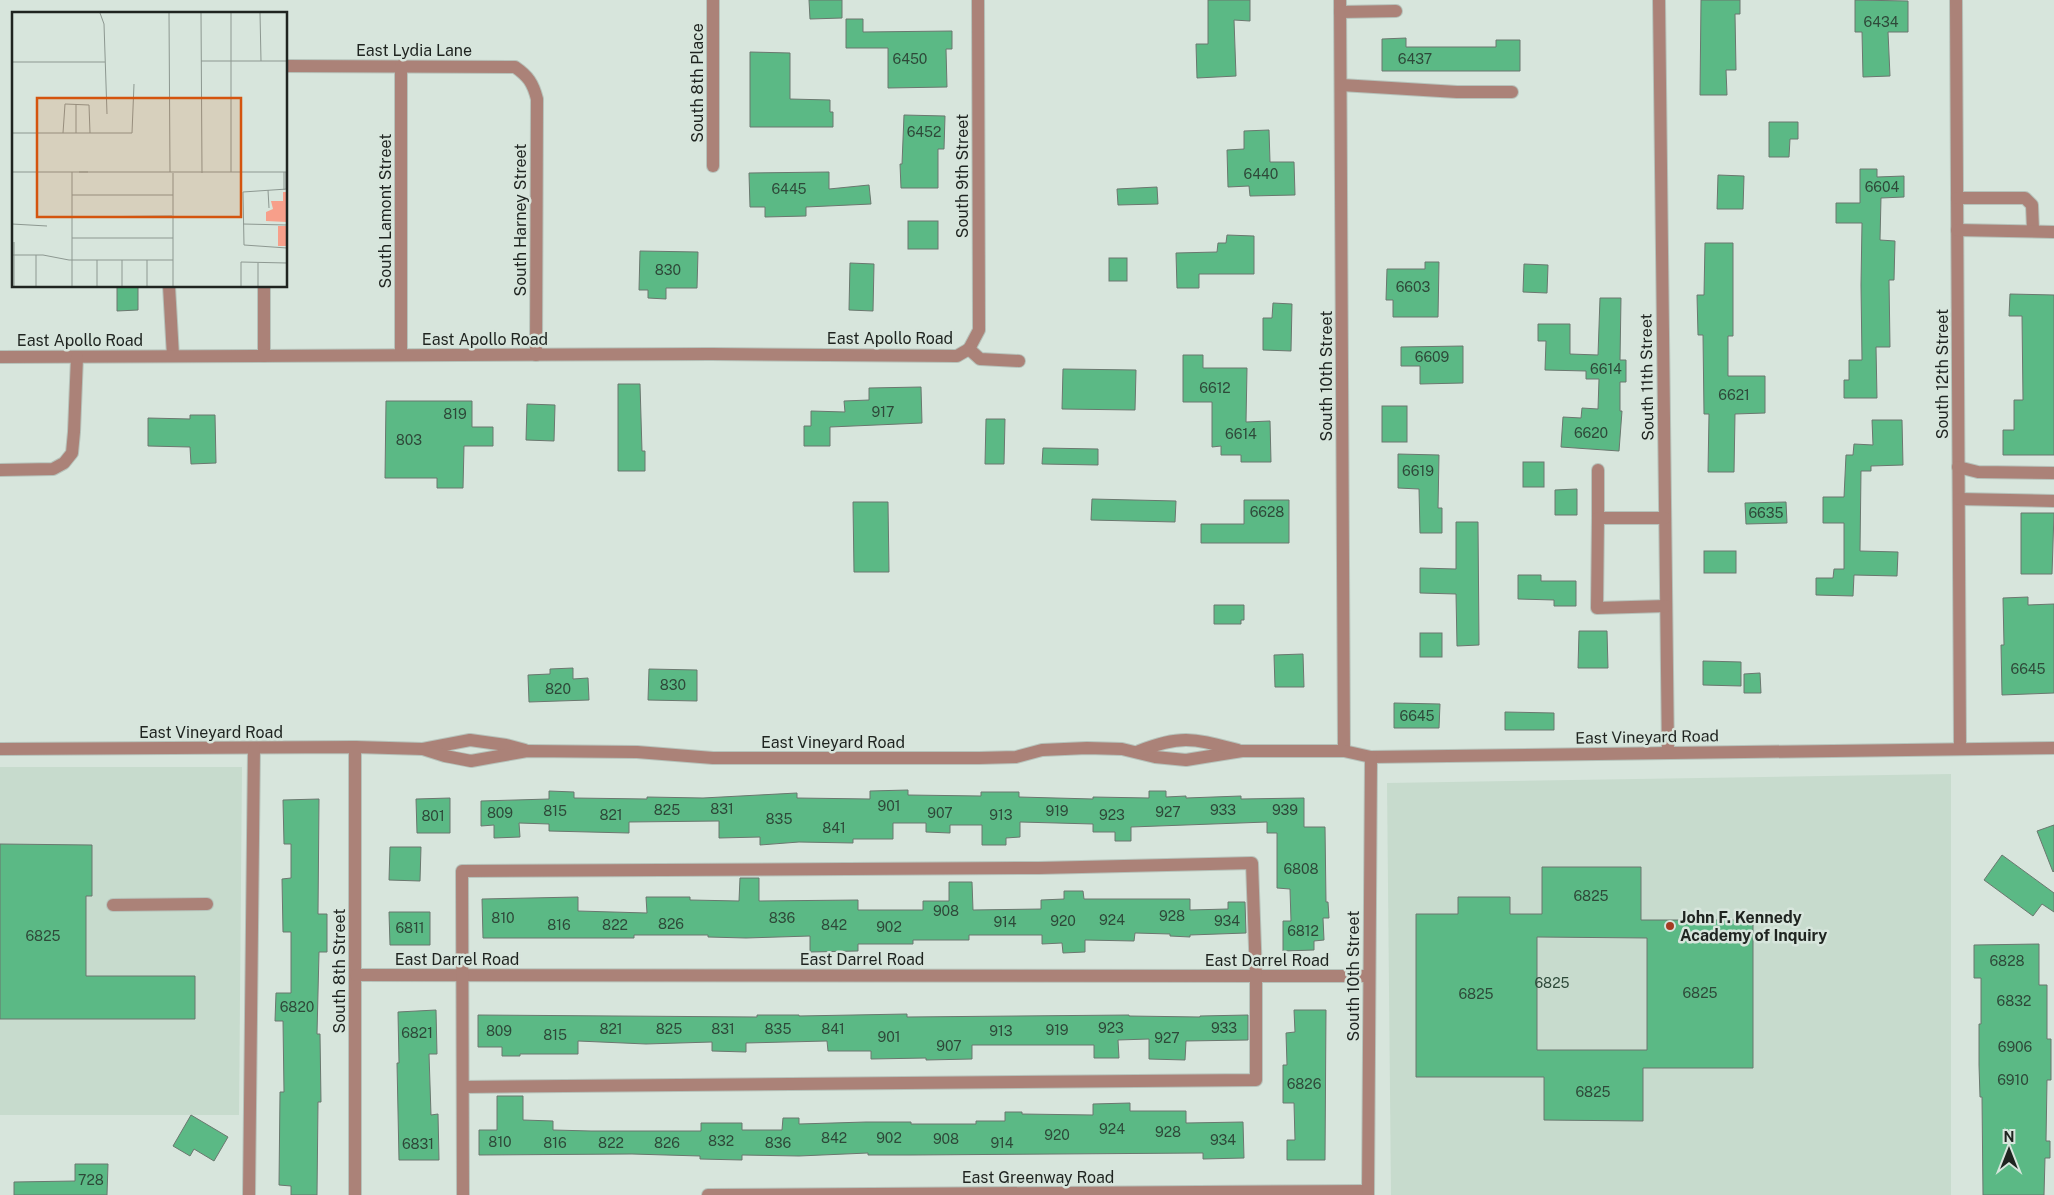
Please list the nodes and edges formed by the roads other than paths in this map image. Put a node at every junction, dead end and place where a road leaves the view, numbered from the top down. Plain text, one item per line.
1 (713, 0) edge
2 (978, 0) edge
3 (1659, 0) edge
4 (1956, 0) edge
5 (1340, 6) edge
6 (1396, 11) dead end
7 (288, 66) edge
8 (401, 66) junction
9 (534, 85) joint
10 (1341, 85) junction
11 (1512, 92) dead end
12 (712, 166) dead end
13 (1957, 198) junction
14 (1957, 230) junction
15 (2033, 230) junction
16 (2054, 232) edge
17 (169, 288) edge
18 (264, 288) edge
19 (969, 349) junction
20 (401, 355) junction
21 (536, 355) junction
22 (173, 356) junction
23 (264, 356) junction
24 (0, 357) edge
25 (77, 357) junction
26 (1019, 361) dead end
27 (1958, 467) junction
28 (0, 470) edge
29 (1598, 470) dead end
30 (2054, 473) edge
31 (1959, 499) junction
32 (2054, 502) edge
33 (1598, 518) junction
34 (1665, 518) junction
35 (1666, 606) junction
36 (354, 747) junction
37 (254, 748) junction
38 (1960, 748) junction
39 (2054, 748) edge
40 (0, 749) edge
41 (423, 749) junction
42 (527, 751) junction
43 (1139, 751) junction
44 (1242, 751) junction
45 (1344, 751) junction
46 (1668, 754) junction
47 (1371, 757) junction
48 (207, 904) dead end
49 (113, 905) dead end
50 (356, 975) junction
51 (462, 975) junction
52 (1256, 976) junction
53 (1369, 976) junction
54 (463, 1087) junction
55 (1263, 1193) edge
56 (1368, 1193) edge
57 (249, 1195) edge
58 (355, 1195) edge
59 (463, 1195) edge
60 (708, 1195) edge

1 - 12 street, South 8th Place
2 - 19 street, South 9th Street
3 - 34 street, South 11th Street
4 - 13 street, South 12th Street
5 - 6 street
5 - 10 street, South 10th Street
7 - 8 street, East Lydia Lane
8 - 9 street, East Lydia Lane
8 - 20 street, South Lamont Street
9 - 21 street, South Harney Street
10 - 11 street
10 - 45 street, South 10th Street
13 - 14 street, South 12th Street
13 - 15 street
14 - 15 street
14 - 27 street, South 12th Street
15 - 16 street
17 - 22 street
18 - 23 street
19 - 21 street, East Apollo Road
19 - 26 street
20 - 21 street, East Apollo Road
20 - 23 street, East Apollo Road
22 - 23 street, East Apollo Road
22 - 25 street, East Apollo Road
24 - 25 street, East Apollo Road
25 - 28 street
27 - 30 street
27 - 31 street, South 12th Street
29 - 33 street
31 - 32 street
31 - 38 street, South 12th Street
33 - 34 street
33 - 35 street
34 - 35 street, South 11th Street
35 - 46 street, South 11th Street
36 - 37 street, East Vineyard Road
36 - 41 street, East Vineyard Road
36 - 50 street, South 8th Street
37 - 40 street, East Vineyard Road
37 - 57 street
38 - 39 street, East Vineyard Road
38 - 46 street, East Vineyard Road
41 - 42 street, East Vineyard Road
41 - 42 street, East Vineyard Road
42 - 43 street, East Vineyard Road
43 - 44 street, East Vineyard Road
43 - 44 street, East Vineyard Road
44 - 45 street, East Vineyard Road
45 - 47 street, East Vineyard Road
46 - 47 street, East Vineyard Road
47 - 53 street, South 10th Street
48 - 49 street
50 - 51 street, East Darrel Road
50 - 58 street, South 8th Street
51 - 52 street, East Darrel Road
51 - 52 street
51 - 54 street
52 - 53 street, East Darrel Road
52 - 54 street
53 - 56 street, South 10th Street
54 - 59 street
55 - 56 street, East Greenway Road
55 - 60 street, East Greenway Road

